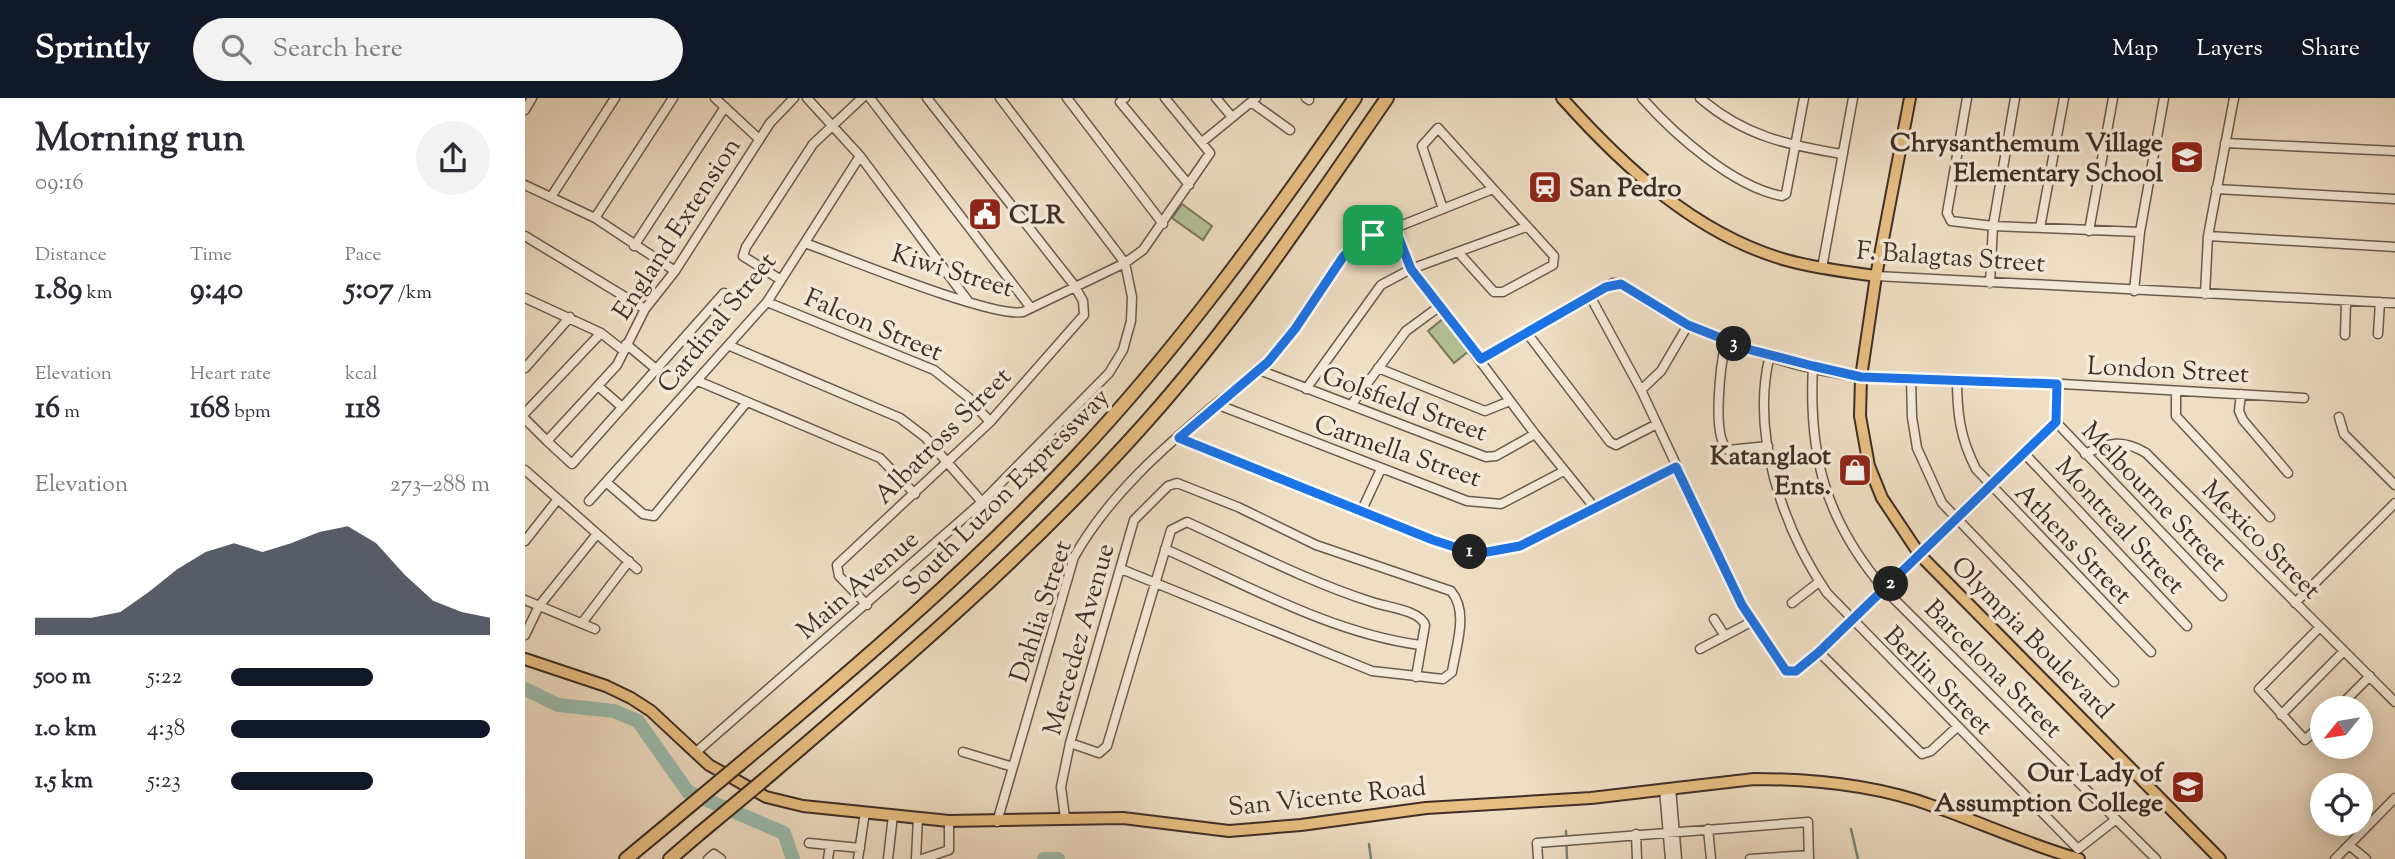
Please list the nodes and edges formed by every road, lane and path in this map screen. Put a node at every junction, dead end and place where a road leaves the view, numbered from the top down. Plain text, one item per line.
1 (532, 98) edge
2 (615, 98) edge
3 (673, 98) edge
4 (715, 98) edge
5 (794, 98) edge
6 (807, 98) edge
7 (862, 98) edge
8 (870, 98) edge
9 (927, 98) edge
10 (1000, 98) edge
11 (1067, 98) edge
12 (1125, 98) edge
13 (1165, 98) edge
14 (1216, 98) edge
15 (1355, 98) edge
16 (1387, 98) edge
17 (1562, 98) edge
18 (1642, 98) edge
19 (1700, 98) edge
20 (1853, 98) edge
21 (1910, 98) edge
22 (1967, 98) edge
23 (2015, 98) edge
24 (2064, 98) edge
25 (2113, 98) edge
26 (2164, 98) edge
27 (2234, 98) edge
28 (1802, 99) edge
29 (1253, 100) edge
30 (725, 107) junction
31 (525, 110) edge
32 (1232, 117) junction
33 (832, 125) junction
34 (1290, 130) dead end
35 (759, 139) junction
36 (1202, 142) junction
37 (2225, 143) junction
38 (1795, 146) junction
39 (2395, 151) edge
40 (1842, 154) junction
41 (860, 156) junction
42 (525, 185) edge
43 (1189, 185) junction
44 (2216, 189) junction
45 (1493, 190) junction
46 (551, 197) junction
47 (2395, 199) edge
48 (1443, 209) junction
49 (595, 218) junction
50 (1163, 224) junction
51 (1394, 226) junction
52 (1993, 226) junction
53 (1526, 227) junction
54 (2041, 228) junction
55 (2089, 231) junction
56 (2140, 232) junction
57 (525, 236) edge
58 (2208, 236) junction
59 (805, 243) junction
60 (634, 246) junction
61 (2395, 247) edge
62 (1459, 253) junction
63 (1125, 263) junction
64 (1822, 268) junction
65 (1411, 269) junction
66 (675, 271) junction
67 (1876, 276) junction
68 (781, 280) junction
69 (1990, 283) junction
70 (1074, 285) junction
71 (2134, 291) junction
72 (724, 293) dead end
73 (2205, 294) junction
74 (1590, 296) junction
75 (525, 298) edge
76 (2346, 301) junction
77 (767, 302) junction
78 (968, 302) junction
79 (2380, 302) junction
80 (2395, 303) edge
81 (1440, 306) junction
82 (1031, 308) junction
83 (645, 309) junction
84 (570, 317) junction
85 (1688, 325) junction
86 (601, 333) junction
87 (1527, 333) junction
88 (2378, 334) dead end
89 (2345, 335) dead end
90 (1726, 341) junction
91 (730, 346) junction
92 (625, 348) junction
93 (1770, 355) junction
94 (1481, 359) junction
95 (1813, 366) junction
96 (525, 368) edge
97 (1378, 368) junction
98 (656, 369) junction
99 (1259, 370) junction
100 (1861, 377) junction
101 (1911, 378) junction
102 (1957, 379) junction
103 (698, 381) junction
104 (2057, 384) junction
105 (598, 386) junction
106 (1306, 389) junction
107 (1641, 390) junction
108 (2176, 391) junction
109 (2241, 394) junction
110 (2304, 398) dead end
111 (1510, 401) junction
112 (746, 403) junction
113 (1216, 404) junction
114 (1352, 404) junction
115 (622, 407) junction
116 (525, 413) edge
117 (2339, 417) dead end
118 (525, 419) edge
119 (990, 422) junction
120 (2056, 422) junction
121 (1655, 425) junction
122 (1535, 434) junction
123 (1179, 438) junction
124 (547, 441) junction
125 (1768, 446) junction
126 (2024, 453) junction
127 (2085, 454) junction
128 (948, 463) junction
129 (1676, 467) junction
130 (1381, 469) junction
131 (525, 470) edge
132 (1564, 471) junction
133 (2288, 472) dead end
134 (606, 482) junction
135 (2395, 485) edge
136 (1990, 486) junction
137 (915, 494) junction
138 (558, 499) junction
139 (589, 501) dead end
140 (982, 502) junction
141 (2395, 503) edge
142 (1594, 507) junction
143 (1361, 512) junction
144 (2270, 517) dead end
145 (1957, 519) junction
146 (597, 534) junction
147 (525, 541) edge
148 (1165, 550) junction
149 (1920, 555) junction
150 (628, 561) junction
151 (637, 569) dead end
152 (1121, 569) junction
153 (1155, 580) junction
154 (1819, 582) junction
155 (1885, 590) junction
156 (2223, 596) dead end
157 (525, 600) edge
158 (1791, 603) dead end
159 (2295, 603) junction
160 (866, 604) junction
161 (539, 606) junction
162 (1714, 619) dead end
163 (1753, 621) junction
164 (1852, 621) junction
165 (582, 624) junction
166 (2187, 626) dead end
167 (2319, 627) junction
168 (595, 629) dead end
169 (525, 635) edge
170 (1725, 636) junction
171 (1420, 645) junction
172 (1700, 649) dead end
173 (2344, 651) junction
174 (1819, 652) junction
175 (2151, 652) dead end
176 (525, 659) edge
177 (1416, 677) junction
178 (2369, 677) junction
179 (2114, 682) dead end
180 (2350, 696) edge
181 (2395, 702) edge
182 (2281, 715) junction
183 (1957, 727) junction
184 (2310, 735) edge
185 (1070, 743) junction
186 (963, 752) dead end
187 (695, 753) junction
188 (1013, 767) junction
189 (1668, 789) junction
190 (2395, 798) edge
191 (865, 812) junction
192 (893, 815) junction
193 (918, 817) junction
194 (1065, 818) junction
195 (2115, 820) junction
196 (949, 821) junction
197 (997, 822) junction
198 (1707, 829) junction
199 (1671, 831) junction
200 (1636, 834) junction
201 (809, 843) dead end
202 (830, 845) junction
203 (2349, 845) junction
204 (860, 848) junction
205 (1809, 857) edge
206 (626, 859) edge
207 (670, 859) edge
208 (708, 859) edge
209 (721, 859) edge
210 (828, 859) edge
211 (858, 859) edge
212 (888, 859) edge
213 (916, 859) edge
214 (922, 859) edge
215 (1538, 859) edge
216 (1637, 859) edge
217 (1670, 859) edge
218 (1677, 859) edge
219 (1711, 859) edge
220 (1750, 859) edge
221 (2079, 859) edge
222 (2156, 859) edge
223 (2220, 859) edge
224 (2335, 859) edge
225 (2365, 859) edge

1 - 31 street
2 - 46 street
3 - 49 street
4 - 30 street
5 - 35 street, England Extension
6 - 33 street
7 - 33 street
8 - 82 street
9 - 70 street
10 - 63 street, Main Avenue
11 - 50 street
12 - 43 street
13 - 36 street
14 - 32 street
15 - 206 highway, South Luzon Expressway, bridge
16 - 207 highway, South Luzon Expressway, bridge
17 - 64 main road, F. Balagtas Street
18 - 38 street
19 - 38 street
20 - 40 street
21 - 67 main road, Olympia Boulevard
22 - 52 street
23 - 52 street
24 - 54 street
25 - 55 street
26 - 56 street
27 - 37 street
28 - 38 street
29 - 32 street
29 - 34 street
30 - 35 street
30 - 60 street
32 - 36 street
33 - 41 street
33 - 68 street
35 - 66 street, England Extension
36 - 43 street, Kiwi Street
37 - 39 street
37 - 44 street
38 - 40 street
40 - 64 street
41 - 59 street, Cardinal Street
41 - 78 street
42 - 46 street
43 - 50 street, Kiwi Street
44 - 47 street
44 - 58 street
45 - 48 street, Dahlia Street
45 - 48 street
45 - 53 street
46 - 49 street
48 - 51 street, Dahlia Street
49 - 60 street
50 - 63 street, Kiwi Street
51 - 65 street
51 - 99 street, Dahlia Street
52 - 54 street
52 - 69 street
53 - 62 street
53 - 62 street
54 - 55 street
55 - 56 street
56 - 71 street
57 - 83 street
58 - 61 street
58 - 73 street
59 - 68 street, Cardinal Street
59 - 78 street, Kiwi Street
60 - 66 street
62 - 65 street
63 - 70 street, Kiwi Street
63 - 140 street, Main Avenue
64 - 67 main road, F. Balagtas Street
65 - 81 street
65 - 106 street
66 - 83 street, England Extension
67 - 69 street, F. Balagtas Street
67 - 100 main road, Olympia Boulevard
68 - 77 street, Cardinal Street
69 - 71 street, F. Balagtas Street
70 - 82 street, Kiwi Street
70 - 119 street, Albatross Street
71 - 73 street, F. Balagtas Street
72 - 98 street
73 - 76 street, F. Balagtas Street
74 - 85 street, London Street
74 - 87 street
74 - 107 street
75 - 84 street
76 - 79 street, F. Balagtas Street
76 - 89 street
77 - 91 street, Cardinal Street
77 - 119 street, Falcon Street
78 - 82 street, Kiwi Street
79 - 80 street, F. Balagtas Street
79 - 88 street
81 - 94 street
81 - 97 street
83 - 92 street, England Extension
84 - 86 street
84 - 96 street
85 - 90 street, London Street
85 - 107 street
86 - 92 street
86 - 116 street
87 - 94 street
87 - 121 street
90 - 93 street, London Street
90 - 125 street
91 - 103 street, Cardinal Street
91 - 128 street
92 - 98 street
92 - 105 street, England Extension
93 - 95 street, London Street
93 - 125 street, Berlin Street
94 - 111 street
95 - 100 street, London Street
95 - 155 street, Barcelona Street
97 - 111 street
97 - 114 street
98 - 115 street
99 - 106 street, Golsfield Street
99 - 113 street, Dahlia Street
100 - 101 street, London Street
100 - 149 main road, Olympia Boulevard
101 - 102 street, London Street
101 - 145 street
102 - 104 street, London Street
102 - 136 street, Athens Street
103 - 112 street
103 - 134 street, Cardinal Street
104 - 108 street, London Street
104 - 120 street, Melbourne Street
105 - 115 street
105 - 124 street, England Extension
106 - 114 street, Golsfield Street
107 - 121 street
108 - 109 street, London Street
108 - 144 street
109 - 110 street, London Street
109 - 133 street
111 - 122 street
112 - 134 street
112 - 137 street
113 - 123 street, Dahlia Street
113 - 130 street, Carmella Street
114 - 122 street, Golsfield Street
115 - 124 street
117 - 135 street
118 - 124 street
119 - 128 street, Albatross Street
120 - 126 street
120 - 127 street, Melbourne Street
121 - 129 street
122 - 132 street
123 - 143 street
123 - 188 street, Dahlia Street
125 - 154 street, Berlin Street
126 - 136 street
126 - 166 street, Montreal Street
127 - 156 street, Melbourne Street
127 - 159 street, Mexico Street
128 - 137 street, Albatross Street
128 - 140 street
129 - 142 street
129 - 163 street
130 - 132 street, Carmella Street
130 - 143 street
131 - 138 street
132 - 142 street
134 - 139 street, Cardinal Street
136 - 145 street
136 - 175 street, Athens Street
137 - 160 street, Albatross Street
138 - 146 street
138 - 147 street
140 - 160 street, Main Avenue
141 - 159 street
142 - 143 street
145 - 149 street
145 - 179 street
146 - 150 street
146 - 161 street
148 - 153 street
148 - 171 street
148 - 171 street
149 - 155 street
149 - 223 main road, Olympia Boulevard
150 - 151 street
150 - 165 street
152 - 153 street
152 - 177 street, Mercedez Avenue
152 - 185 street, Mercedez Avenue
153 - 177 street
153 - 185 street
154 - 158 street
154 - 164 street, Berlin Street
155 - 164 street
155 - 195 street, Barcelona Street
157 - 161 street
159 - 167 street, Mexico Street
160 - 187 street, Main Avenue
161 - 165 street
161 - 169 street
162 - 170 street
163 - 170 street
163 - 174 street
164 - 174 street
164 - 183 street, Berlin Street
165 - 168 street
167 - 173 street, Mexico Street
167 - 182 street
170 - 172 street
171 - 177 street
173 - 178 street, Mexico Street
173 - 182 street
174 - 183 street
176 - 187 main road, San Vicente Road
178 - 180 street
178 - 181 street, Mexico Street
182 - 184 street
183 - 195 street, Berlin Street
185 - 194 street, Mercedez Avenue
186 - 188 street
187 - 191 main road, San Vicente Road
188 - 197 street, Dahlia Street
189 - 194 main road, San Vicente Road
189 - 199 street
189 - 221 main road, San Vicente Road
190 - 203 street
191 - 192 main road, San Vicente Road
191 - 204 street
192 - 193 main road, San Vicente Road
192 - 212 street
193 - 196 main road, San Vicente Road
193 - 213 street
194 - 197 main road, San Vicente Road
195 - 222 street, Barcelona Street
196 - 197 main road, San Vicente Road
196 - 214 street
198 - 199 street
198 - 205 street
198 - 219 street
199 - 200 street
199 - 217 street
199 - 218 street
200 - 215 street
200 - 216 street
201 - 202 street
202 - 204 street
202 - 210 street
203 - 224 street
203 - 225 street
204 - 211 street
205 - 220 street
208 - 209 street

